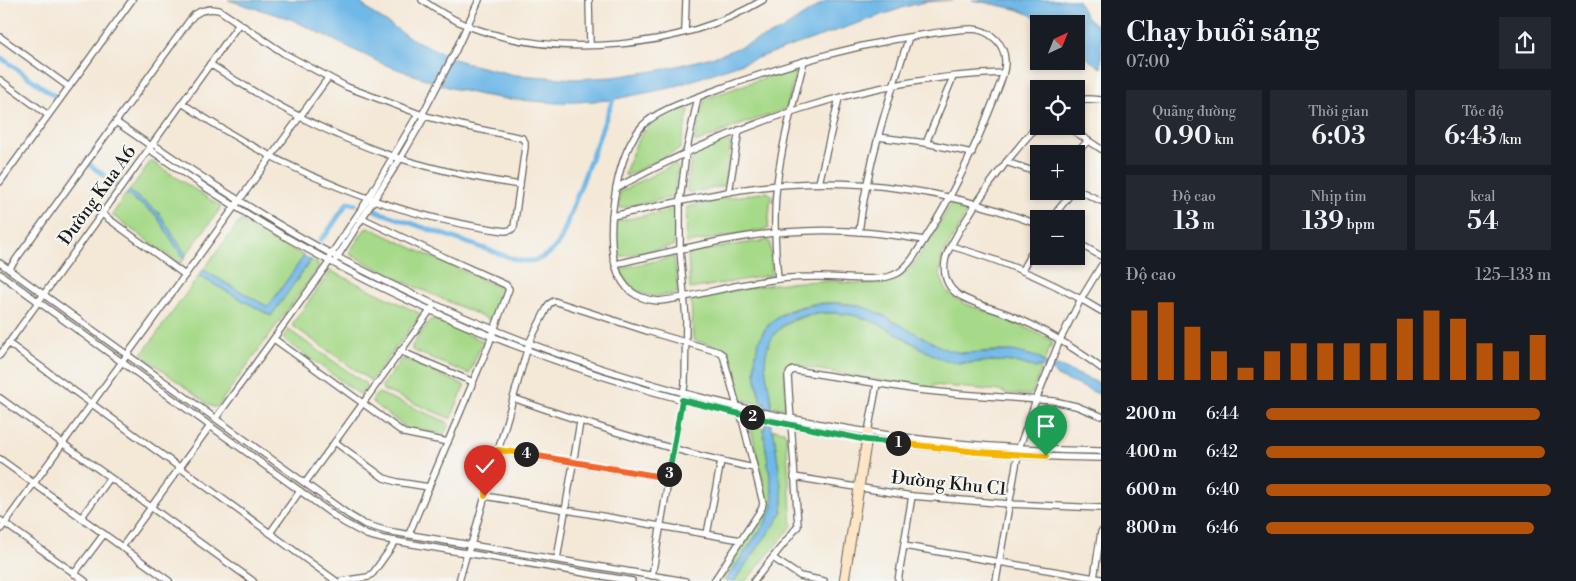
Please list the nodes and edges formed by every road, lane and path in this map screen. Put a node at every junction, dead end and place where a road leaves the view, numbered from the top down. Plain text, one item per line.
1 (132, 0) edge
2 (422, 0) edge
3 (479, 0) edge
4 (589, 0) edge
5 (686, 0) edge
6 (763, 0) edge
7 (239, 24) junction
8 (468, 25) junction
9 (685, 32) junction
10 (0, 37) edge
11 (909, 37) junction
12 (590, 45) junction
13 (804, 61) junction
14 (210, 64) junction
15 (1003, 73) junction
16 (952, 77) junction
17 (328, 78) junction
18 (0, 80) edge
19 (893, 86) junction
20 (69, 87) junction
21 (698, 97) junction
22 (839, 98) junction
23 (1085, 98) edge
24 (1101, 100) edge
25 (182, 103) junction
26 (791, 112) junction
27 (48, 115) junction
28 (422, 115) junction
29 (300, 118) junction
30 (116, 122) junction
31 (739, 130) junction
32 (1030, 134) edge
33 (1079, 135) edge
34 (878, 137) junction
35 (1088, 141) junction
36 (926, 143) junction
37 (1084, 145) edge
38 (151, 146) junction
39 (1101, 149) edge
40 (686, 153) junction
41 (972, 153) junction
42 (271, 157) junction
43 (393, 157) junction
44 (400, 159) junction
45 (1006, 162) junction
46 (1030, 171) edge
47 (0, 182) edge
48 (819, 183) junction
49 (866, 184) junction
50 (520, 185) junction
51 (777, 185) junction
52 (616, 188) junction
53 (729, 192) junction
54 (1085, 193) edge
55 (950, 197) junction
56 (239, 200) junction
57 (371, 200) junction
58 (1066, 200) edge
59 (680, 201) junction
60 (1101, 201) edge
61 (976, 204) junction
62 (235, 206) junction
63 (1058, 210) edge
64 (102, 214) junction
65 (612, 216) junction
66 (362, 218) junction
67 (1030, 222) edge
68 (859, 232) junction
69 (774, 233) junction
70 (924, 240) junction
71 (951, 246) junction
72 (1085, 247) edge
73 (680, 250) junction
74 (334, 255) junction
75 (1030, 255) edge
76 (1101, 256) edge
77 (330, 261) junction
78 (0, 263) edge
79 (615, 264) junction
80 (1101, 266) edge
81 (9, 269) junction
82 (1022, 270) junction
83 (2, 275) edge
84 (185, 275) junction
85 (778, 279) junction
86 (0, 283) edge
87 (44, 295) junction
88 (685, 296) junction
89 (1081, 299) junction
90 (38, 302) junction
91 (432, 307) junction
92 (1101, 312) edge
93 (492, 332) junction
94 (274, 339) junction
95 (1060, 340) junction
96 (8, 343) junction
97 (686, 343) junction
98 (528, 346) junction
99 (400, 351) junction
100 (0, 355) edge
101 (128, 355) junction
102 (122, 362) junction
103 (1101, 368) edge
104 (473, 382) junction
105 (877, 384) junction
106 (683, 392) junction
107 (0, 398) edge
108 (513, 398) junction
109 (682, 400) junction
110 (1036, 400) junction
111 (363, 403) junction
112 (92, 404) junction
113 (737, 406) junction
114 (741, 415) junction
115 (1101, 416) edge
116 (216, 418) junction
117 (791, 418) junction
118 (580, 422) junction
119 (791, 425) junction
120 (210, 426) junction
121 (868, 436) junction
122 (335, 442) junction
123 (448, 442) junction
124 (63, 444) junction
125 (1019, 448) junction
126 (674, 449) junction
127 (498, 450) junction
128 (1101, 451) edge
129 (1017, 455) junction
130 (1101, 458) edge
131 (0, 459) edge
132 (720, 461) junction
133 (573, 462) junction
134 (180, 468) junction
135 (754, 468) junction
136 (794, 477) junction
137 (110, 478) junction
138 (668, 478) junction
139 (305, 483) junction
140 (34, 484) junction
141 (429, 487) junction
142 (859, 488) junction
143 (300, 490) junction
144 (485, 496) junction
145 (912, 496) junction
146 (1009, 504) junction
147 (151, 508) junction
148 (1101, 508) edge
149 (565, 510) junction
150 (81, 518) junction
151 (2, 522) edge
152 (660, 526) junction
153 (0, 530) edge
154 (1101, 532) edge
155 (270, 533) junction
156 (104, 534) junction
157 (409, 534) junction
158 (707, 534) junction
159 (741, 540) junction
160 (396, 541) junction
161 (471, 545) junction
162 (904, 546) junction
163 (122, 547) junction
164 (467, 553) junction
165 (1099, 555) edge
166 (773, 558) junction
167 (557, 559) junction
168 (999, 562) junction
169 (74, 574) junction
170 (652, 576) junction
171 (1094, 578) junction
172 (606, 579) edge
173 (1101, 579) edge
174 (85, 581) edge
175 (169, 581) edge
176 (253, 581) edge
177 (336, 581) edge
178 (341, 581) edge
179 (459, 581) edge
180 (632, 581) edge
181 (685, 581) edge
182 (714, 581) edge
183 (754, 581) edge
184 (824, 581) edge
185 (844, 581) edge
186 (898, 581) edge
187 (996, 581) edge

1 - 20 street
2 - 8 street
3 - 8 street
4 - 12 street
5 - 9 street
6 - 9 street
7 - 14 street, Đường Kua A6
7 - 17 street
7 - 30 street
8 - 12 street
8 - 28 street
9 - 12 street
10 - 20 street
11 - 13 street
11 - 15 street
11 - 19 street
13 - 21 street
13 - 26 street
14 - 25 street, Đường Kua A6
14 - 29 street
15 - 16 street
15 - 41 street
16 - 19 street
16 - 36 street
17 - 28 street
17 - 29 street
18 - 27 street
19 - 22 street
19 - 34 street
20 - 27 street
21 - 40 street
21 - 52 street
22 - 26 street
22 - 48 street
23 - 24 street
25 - 38 street, Đường Kua A6
25 - 42 street
26 - 31 street
26 - 51 street
27 - 47 street
28 - 43 street
28 - 44 street
28 - 50 street
29 - 42 street
29 - 43 street
30 - 38 street
30 - 81 street
31 - 40 street
31 - 53 street
32 - 45 street
33 - 35 street
34 - 36 street
34 - 49 street
35 - 37 street
35 - 39 street
36 - 41 street
38 - 56 street
38 - 62 street
38 - 64 street, Đường Kua A6
40 - 52 street
40 - 59 street
41 - 55 street
42 - 56 street
42 - 57 street
43 - 44 street
43 - 57 street
44 - 50 street
44 - 57 street
45 - 46 street
45 - 61 street
48 - 49 street
48 - 51 street
49 - 55 street
49 - 68 street
50 - 57 street
51 - 53 street
51 - 69 street
52 - 65 street
53 - 59 street
54 - 60 street
55 - 61 street
55 - 70 street
56 - 62 street
56 - 74 street
57 - 66 street
57 - 74 street
58 - 63 street
59 - 65 street
59 - 73 street
61 - 67 street
61 - 71 street
62 - 77 street
62 - 84 street
64 - 84 street
64 - 87 street, Đường Kua A6
65 - 79 street
66 - 74 street
66 - 93 street
68 - 69 street
68 - 70 street
69 - 73 street
69 - 85 street
70 - 85 street
71 - 82 street
71 - 95 street
72 - 76 street
73 - 79 street
73 - 88 street
74 - 77 street
74 - 91 street
75 - 82 street
77 - 91 street
77 - 94 street
78 - 81 street
79 - 88 street
80 - 89 street
81 - 87 street
82 - 89 street
83 - 86 street
83 - 90 street
84 - 101 street
85 - 88 street
87 - 90 street, Đường Kua A6
87 - 101 street
88 - 97 street
89 - 92 street
89 - 95 street
90 - 96 street, Đường Kua A6
90 - 102 street
91 - 93 street
91 - 99 street
93 - 98 street
93 - 104 street
94 - 111 street
94 - 116 street
95 - 103 street
95 - 110 street
96 - 100 street, Đường Kua A6
96 - 112 street
97 - 98 street
97 - 106 street
97 - 113 street
98 - 106 street
98 - 108 street
98 - 109 street
99 - 104 street
99 - 111 street
101 - 102 street
101 - 116 street
102 - 112 street
102 - 120 street
104 - 123 street
105 - 110 street
105 - 117 street
105 - 121 street
106 - 109 street
106 - 113 street
107 - 124 street
108 - 118 street
108 - 127 street
109 - 114 street
109 - 126 street
110 - 115 street
110 - 125 street
111 - 122 street
111 - 123 street
112 - 124 street
112 - 134 street
113 - 114 street
113 - 117 street
114 - 119 street
114 - 135 street
116 - 139 street
117 - 119 street
117 - 121 street
118 - 126 street
118 - 133 street
119 - 121 street
119 - 136 street
120 - 134 street
120 - 143 street
121 - 125 street
121 - 129 street
121 - 142 street
122 - 139 street
122 - 141 street
123 - 141 street
124 - 137 street
124 - 140 street
125 - 128 street
125 - 129 street
126 - 132 street
126 - 138 street
127 - 133 street
127 - 144 street
129 - 130 street
129 - 146 street
131 - 140 street
132 - 135 street
132 - 158 street
133 - 138 street
133 - 149 street
134 - 147 street
134 - 155 street
135 - 159 street
136 - 142 street, Đường Khu C1
136 - 166 street
137 - 147 street
137 - 150 street
138 - 152 street
139 - 157 street
140 - 150 street
140 - 151 street
141 - 157 street
142 - 145 street, Đường Khu C1
142 - 185 street
143 - 155 street
143 - 160 street
144 - 149 street
144 - 161 street
145 - 146 street, Đường Khu C1
145 - 162 street
146 - 148 street, Đường Khu C1
146 - 168 street
147 - 163 street
147 - 176 street
149 - 152 street
149 - 167 street
150 - 156 street
151 - 153 street
151 - 169 street
152 - 158 street
152 - 170 street
154 - 165 street
155 - 177 street
156 - 163 street
156 - 169 street
157 - 161 street
158 - 159 street
159 - 182 street
160 - 164 street
160 - 178 street
161 - 164 street
161 - 167 street
162 - 168 street
162 - 186 street
163 - 175 street
164 - 172 street
164 - 179 street
165 - 171 street
166 - 183 street
166 - 184 street
167 - 170 street
168 - 171 street
168 - 187 street
169 - 174 street
170 - 181 street
171 - 173 street
172 - 180 street

